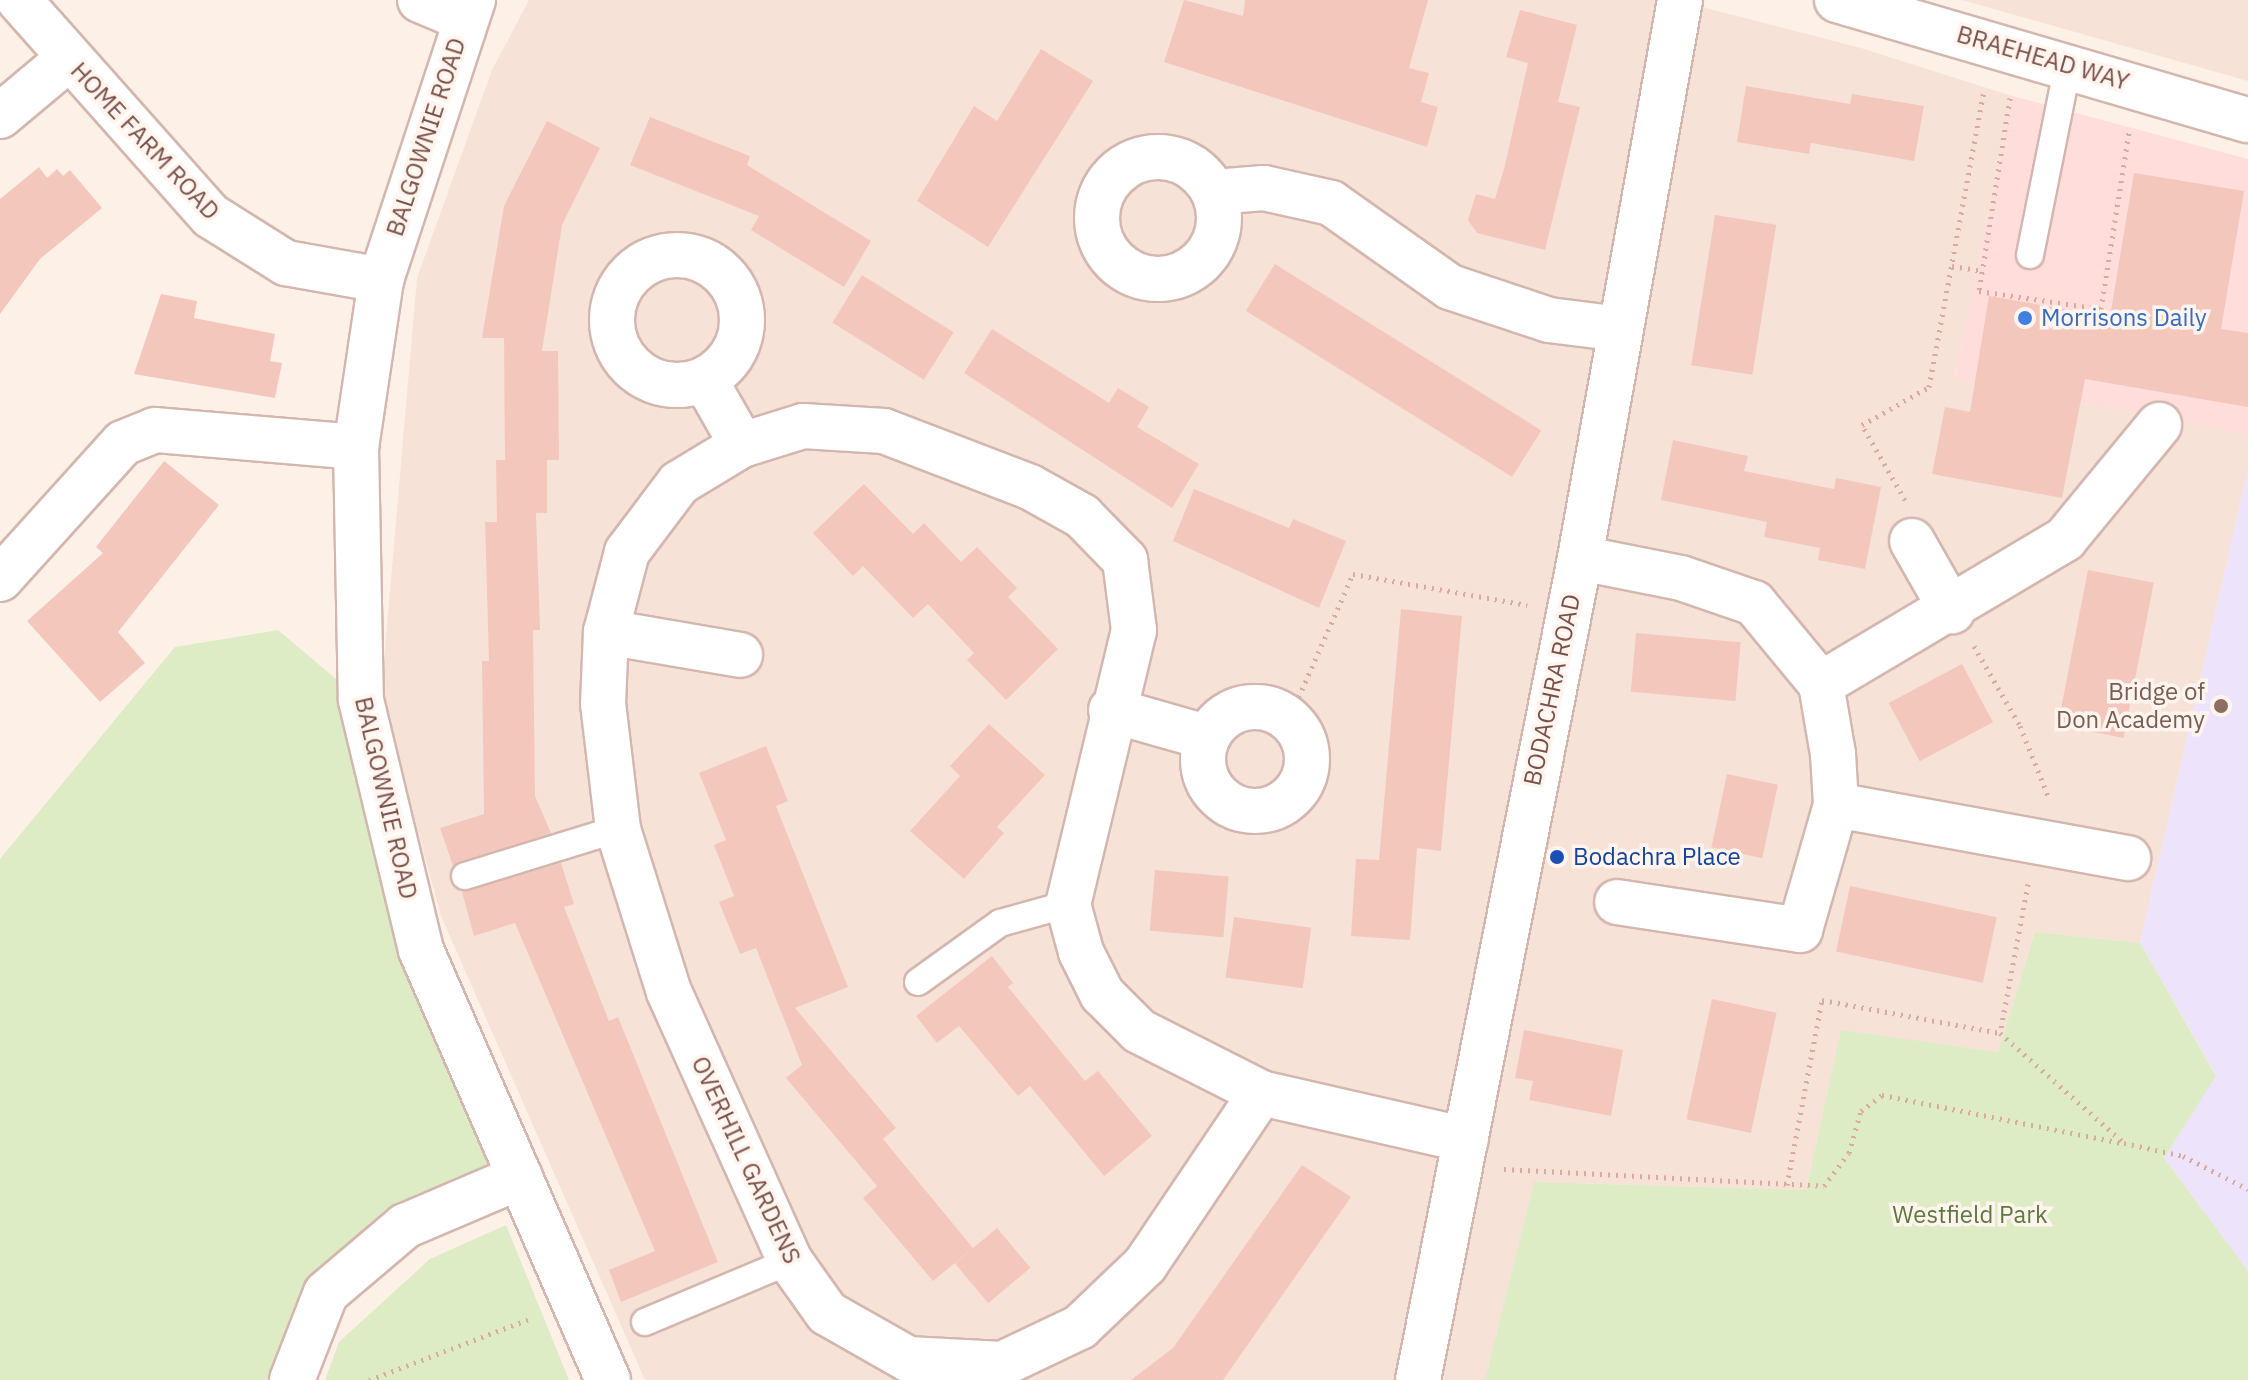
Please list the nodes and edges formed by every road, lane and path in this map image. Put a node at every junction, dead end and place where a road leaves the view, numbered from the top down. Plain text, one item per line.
1 (19, 0) edge
2 (420, 0) edge
3 (1680, 0) edge
4 (1837, 0) edge
5 (469, 10) edge
6 (2018, 50) junction
7 (68, 59) junction
8 (2068, 64) junction
9 (0, 116) edge
10 (2248, 120) edge
11 (1214, 192) dead end
12 (2030, 255) dead end
13 (1952, 266) junction
14 (1983, 271) dead end
15 (381, 280) junction
16 (1620, 329) junction
17 (705, 380) dead end
18 (2159, 425) dead end
19 (742, 445) junction
20 (356, 447) junction
21 (1912, 541) joint
22 (1580, 558) junction
23 (0, 579) edge
24 (1952, 611) junction
25 (1567, 613) junction
26 (606, 632) junction
27 (740, 655) dead end
28 (1821, 684) junction
29 (1111, 710) junction
30 (1289, 719) junction
31 (1206, 737) junction
32 (1836, 805) junction
33 (618, 829) junction
34 (2036, 844) junction
35 (2128, 858) dead end
36 (465, 876) dead end
37 (1617, 902) dead end
38 (1068, 904) junction
39 (918, 982) dead end
40 (2000, 1033) junction
41 (1261, 1093) junction
42 (1466, 1140) junction
43 (2124, 1143) junction
44 (520, 1177) junction
45 (1787, 1185) junction
46 (2248, 1189) edge
47 (790, 1261) junction
48 (574, 1303) junction
49 (645, 1322) dead end
50 (292, 1380) edge
51 (369, 1380) edge
52 (608, 1380) edge
53 (1418, 1380) edge

1 - 7 street, HOME FARM ROAD
2 - 5 street
3 - 16 street, BODACHRA ROAD
4 - 6 street, BRAEHEAD WAY
5 - 15 street, BALGOWNIE ROAD
6 - 8 street, BRAEHEAD WAY
6 - 13 path
7 - 9 street
7 - 15 street, HOME FARM ROAD
8 - 10 street, BRAEHEAD WAY
8 - 12 lane
11 - 16 street
13 - 14 path
13 - 21 path
15 - 20 street, BALGOWNIE ROAD
16 - 22 street, BODACHRA ROAD
17 - 19 street
18 - 24 street
19 - 26 street, OVERHILL GARDENS
19 - 29 street, OVERHILL GARDENS
20 - 23 street
20 - 44 street, BALGOWNIE ROAD
21 - 24 street
22 - 25 street, BODACHRA ROAD
22 - 28 street
24 - 28 street
24 - 34 path
25 - 30 path
25 - 42 street, BODACHRA ROAD
26 - 27 street
26 - 33 street, OVERHILL GARDENS
28 - 32 street
29 - 31 street
29 - 38 street, OVERHILL GARDENS
30 - 31 street
30 - 31 street
32 - 34 street
32 - 37 street
33 - 36 lane
33 - 47 street, OVERHILL GARDENS
34 - 35 street
34 - 40 path
38 - 39 lane
38 - 41 street, OVERHILL GARDENS
40 - 43 path
40 - 45 path
41 - 42 street, OVERHILL GARDENS
41 - 47 street, OVERHILL GARDENS
42 - 45 path
42 - 53 street, BODACHRA ROAD
43 - 45 path
43 - 46 path
44 - 48 street, BALGOWNIE ROAD
44 - 50 street
47 - 49 lane
48 - 51 path
48 - 52 street, BALGOWNIE ROAD

